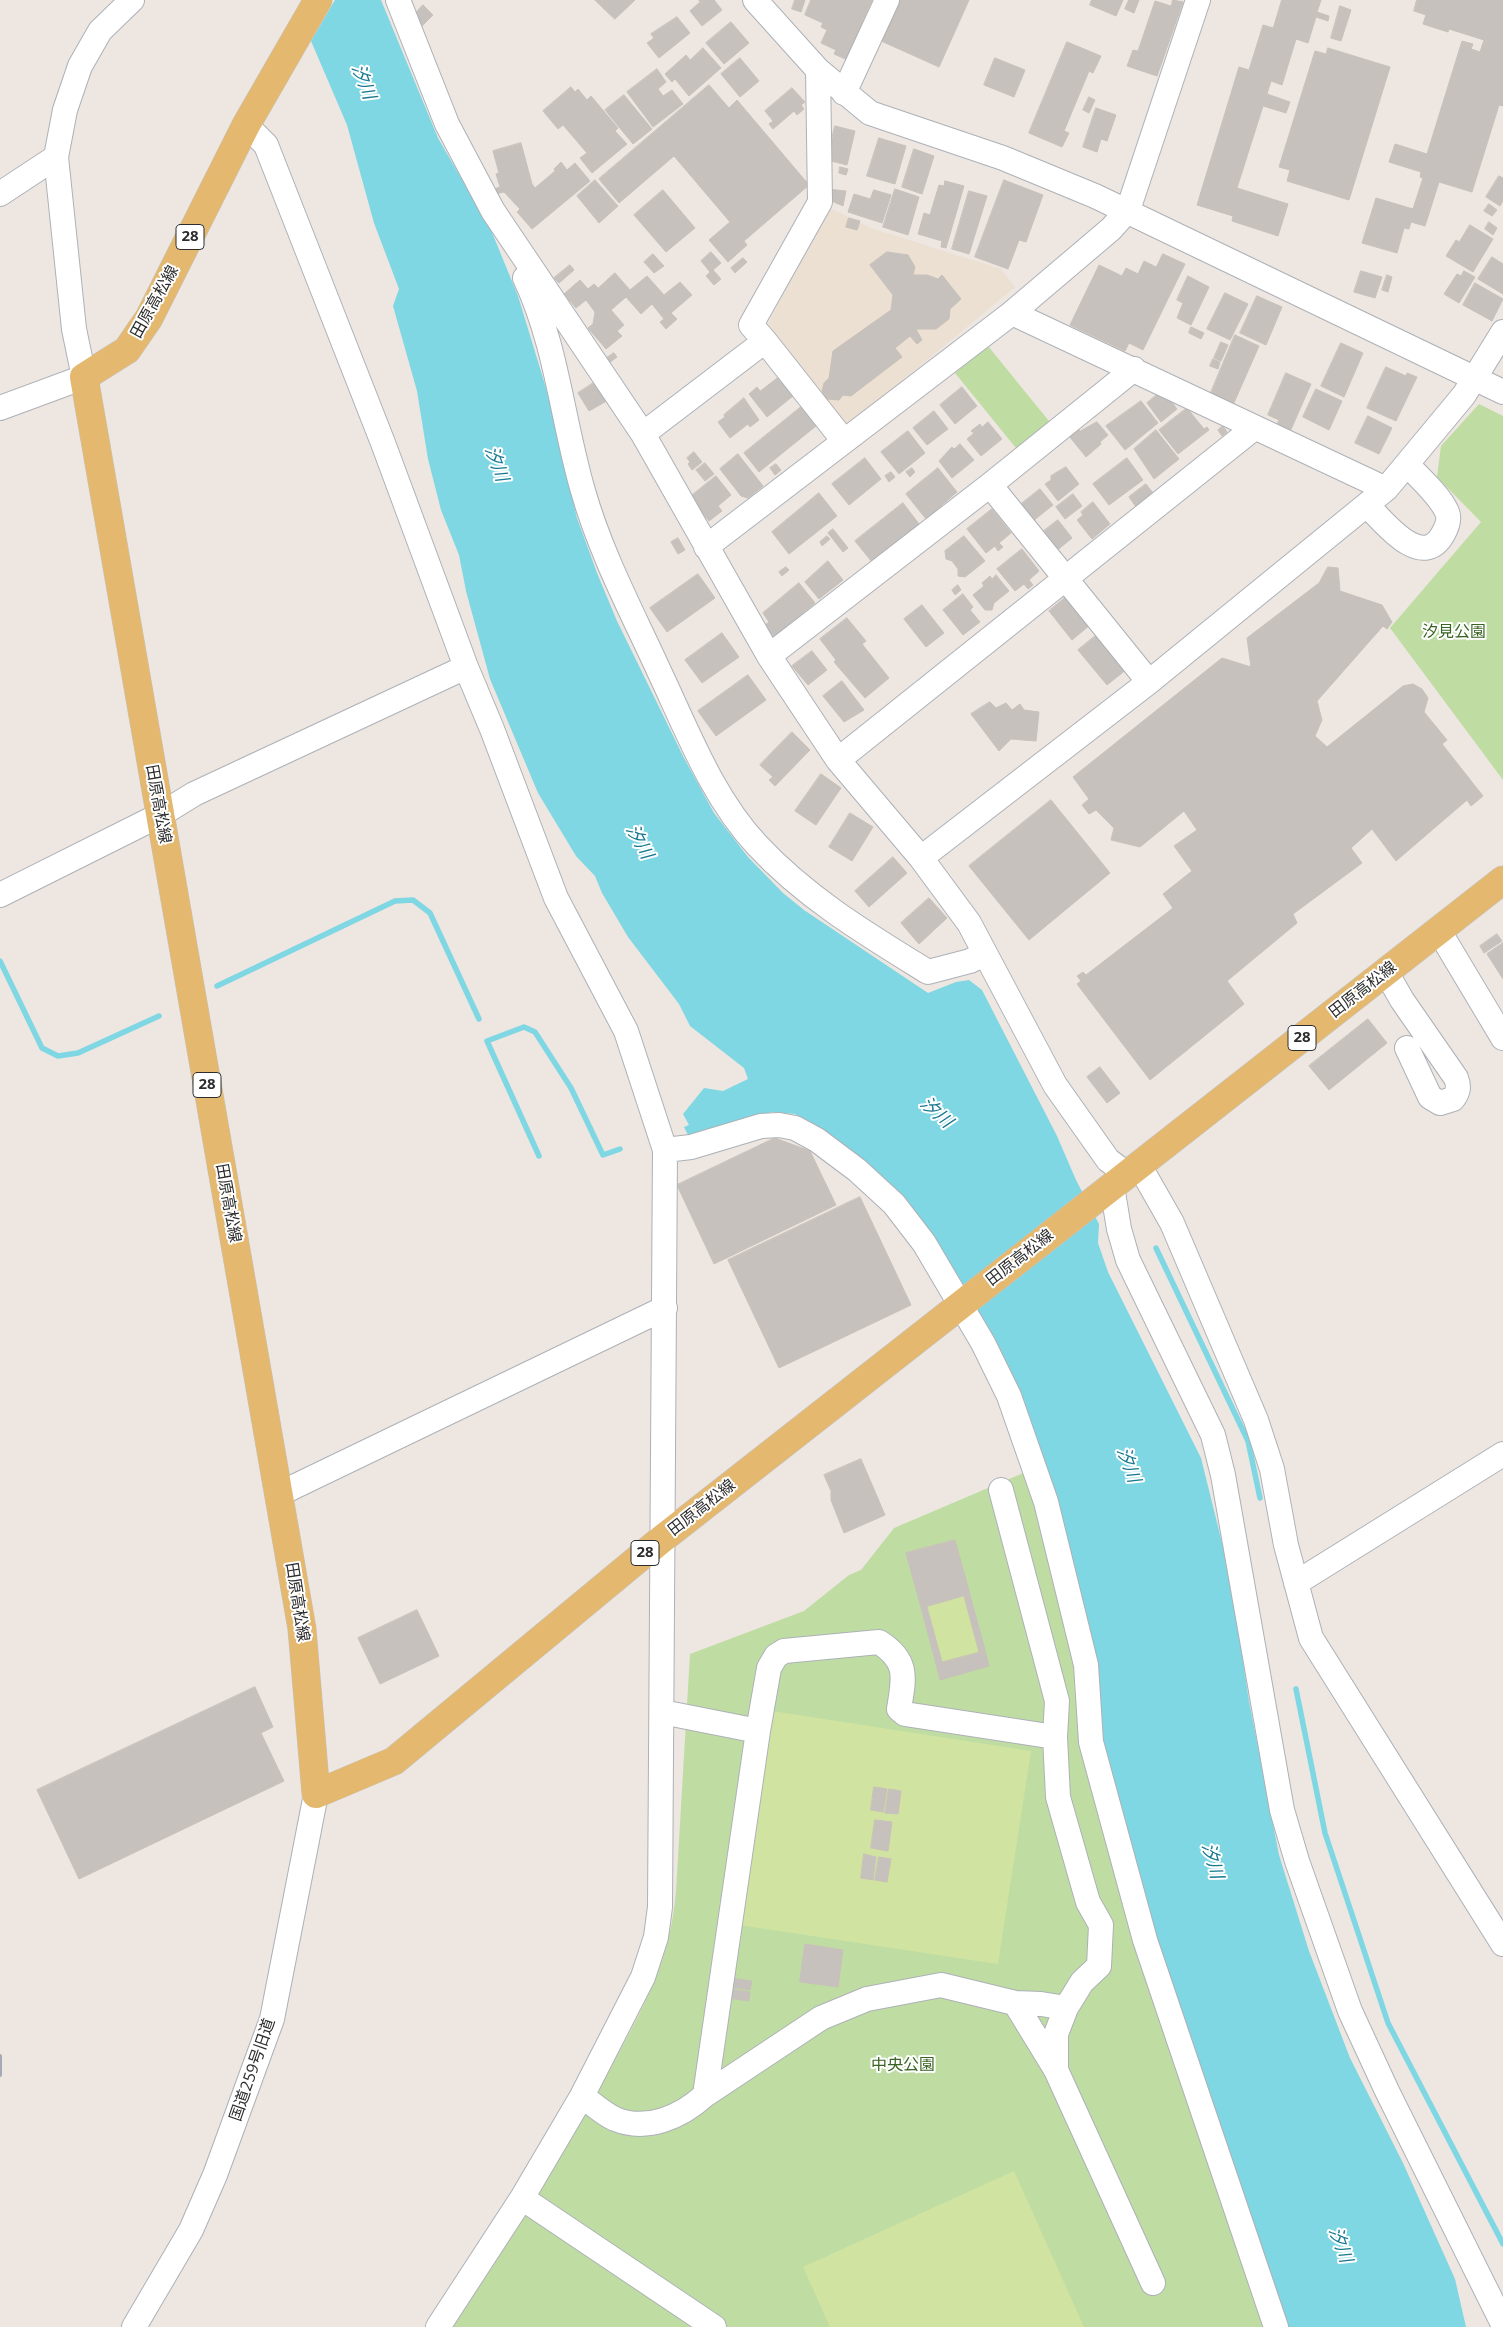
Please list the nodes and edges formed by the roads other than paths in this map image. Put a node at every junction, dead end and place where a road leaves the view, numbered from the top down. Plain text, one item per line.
1 (132, 0) edge
2 (318, 0) edge
3 (398, 0) edge
4 (756, 0) edge
5 (887, 0) edge
6 (1198, 0) edge
7 (818, 70) junction
8 (844, 93) junction
9 (246, 125) junction
10 (56, 157) junction
11 (0, 194) edge
12 (1128, 210) junction
13 (493, 211) junction
14 (1012, 313) junction
15 (1503, 332) edge
16 (765, 341) junction
17 (1134, 369) junction
18 (84, 377) junction
19 (1475, 378) junction
20 (1503, 392) edge
21 (0, 408) edge
22 (1254, 428) junction
23 (643, 434) junction
24 (844, 441) junction
25 (1407, 464) junction
26 (990, 485) junction
27 (1386, 489) junction
28 (1367, 505) junction
29 (706, 547) junction
30 (1066, 580) junction
31 (769, 656) junction
32 (466, 667) junction
33 (1149, 682) junction
34 (838, 760) junction
35 (160, 815) junction
36 (921, 858) junction
37 (1503, 880) edge
38 (0, 896) edge
39 (1439, 931) junction
40 (984, 954) junction
41 (1386, 972) junction
42 (1503, 1038) edge
43 (1407, 1048) dead end
44 (664, 1150) junction
45 (1120, 1180) junction
46 (964, 1301) junction
47 (665, 1308) junction
48 (1503, 1454) edge
49 (1001, 1490) dead end
50 (278, 1494) junction
51 (662, 1539) junction
52 (1296, 1583) junction
53 (662, 1712) junction
54 (758, 1731) junction
55 (1054, 1736) junction
56 (316, 1794) junction
57 (1503, 1944) edge
58 (1015, 2003) junction
59 (1066, 2008) junction
60 (1056, 2070) junction
61 (582, 2096) junction
62 (705, 2096) junction
63 (522, 2198) junction
64 (1153, 2282) dead end
65 (1503, 2324) edge
66 (134, 2327) edge
67 (438, 2327) edge
68 (714, 2327) edge
69 (1276, 2327) edge

1 - 10 street
2 - 9 main road, 田原高松線 / 28
3 - 13 street
4 - 7 street
5 - 8 street
6 - 12 street
7 - 8 street
7 - 16 street
8 - 12 street
9 - 18 main road, 田原高松線 / 28
9 - 32 street
10 - 11 street
10 - 18 street
12 - 14 street
12 - 19 street
13 - 23 street
13 - 40 street
14 - 17 street
14 - 24 street
15 - 19 street
16 - 23 street
16 - 24 street
17 - 22 street
17 - 26 street
18 - 21 street
18 - 35 main road, 田原高松線 / 28
19 - 20 street
19 - 25 street
22 - 27 street
22 - 30 street
23 - 29 street
24 - 29 street
25 - 27 street
25 - 28 street
26 - 30 street
26 - 31 street
27 - 28 street
28 - 33 street
29 - 31 street
30 - 33 street
30 - 34 street
31 - 34 street
32 - 35 street
32 - 44 street
33 - 36 street
34 - 36 street
35 - 38 street
35 - 50 main road, 田原高松線 / 28
36 - 40 street
37 - 39 main road, 田原高松線 / 28
39 - 41 main road, 田原高松線 / 28
39 - 42 street
40 - 45 street
41 - 43 street
41 - 45 main road, 田原高松線 / 28
44 - 46 street
44 - 47 street
45 - 46 main road, 田原高松線 / 28
45 - 52 street
45 - 65 street
46 - 51 main road, 田原高松線 / 28
46 - 69 street
47 - 50 street
47 - 51 street
48 - 52 street
49 - 55 street
50 - 56 main road, 田原高松線 / 28
51 - 53 street
51 - 56 main road, 田原高松線 / 28
52 - 57 street
53 - 54 street
53 - 61 street
54 - 55 street
54 - 62 street
55 - 59 street
56 - 66 street, 国道259号旧道
58 - 59 street
58 - 60 street
58 - 62 street
59 - 60 street
60 - 64 street
61 - 62 street
61 - 63 street
63 - 67 street
63 - 68 street

